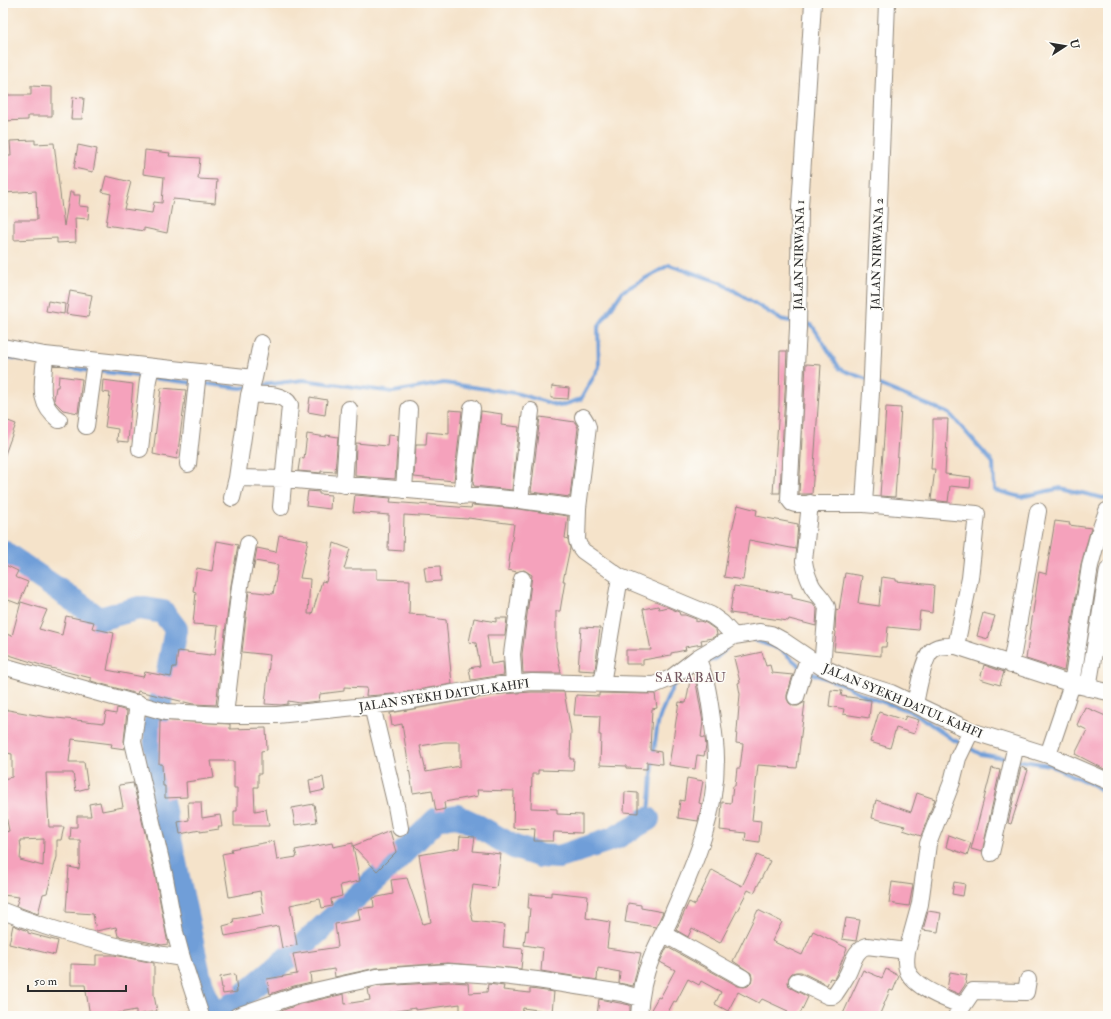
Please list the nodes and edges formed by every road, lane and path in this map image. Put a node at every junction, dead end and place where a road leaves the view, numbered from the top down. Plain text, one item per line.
1 (813, 3) edge
2 (888, 3) edge
3 (260, 343) dead end
4 (3, 347) edge
5 (45, 360) junction
6 (94, 370) junction
7 (150, 373) junction
8 (197, 380) junction
9 (252, 386) junction
10 (472, 408) dead end
11 (349, 409) dead end
12 (410, 409) dead end
13 (531, 411) dead end
14 (583, 417) dead end
15 (59, 420) dead end
16 (86, 426) dead end
17 (140, 449) dead end
18 (188, 464) dead end
19 (237, 478) junction
20 (284, 479) junction
21 (344, 485) junction
22 (404, 490) junction
23 (462, 496) junction
24 (232, 498) dead end
25 (520, 500) junction
26 (802, 503) junction
27 (864, 504) junction
28 (281, 507) dead end
29 (578, 508) junction
30 (1038, 511) dead end
31 (1108, 511) edge
32 (248, 544) dead end
33 (1090, 566) junction
34 (1108, 570) edge
35 (620, 577) junction
36 (522, 579) dead end
37 (734, 636) junction
38 (956, 646) junction
39 (699, 663) junction
40 (1011, 665) junction
41 (3, 666) edge
42 (806, 667) junction
43 (822, 667) junction
44 (514, 684) junction
45 (602, 684) junction
46 (1072, 684) junction
47 (1088, 688) junction
48 (1108, 692) edge
49 (796, 697) dead end
50 (140, 704) junction
51 (915, 704) junction
52 (372, 706) junction
53 (225, 715) junction
54 (966, 740) junction
55 (1013, 754) junction
56 (1048, 755) junction
57 (1108, 780) edge
58 (400, 828) dead end
59 (991, 853) dead end
60 (3, 911) edge
61 (664, 934) junction
62 (907, 951) junction
63 (182, 958) junction
64 (743, 978) dead end
65 (1028, 980) dead end
66 (797, 981) dead end
67 (640, 998) junction
68 (959, 1011) edge
69 (201, 1016) edge
70 (237, 1016) edge
71 (639, 1016) edge

1 - 26 street, JALAN NIRWANA 1
2 - 27 street, JALAN NIRWANA 2
3 - 9 street
4 - 5 street
5 - 6 street
5 - 15 street
6 - 7 street
6 - 16 street
7 - 8 street
7 - 17 street
8 - 9 street
8 - 18 street
9 - 19 street
9 - 20 street
10 - 23 street
11 - 21 street
12 - 22 street
13 - 25 street
14 - 29 street
19 - 20 street
19 - 24 street
20 - 21 street
20 - 28 street
21 - 22 street
22 - 23 street
23 - 25 street
25 - 29 street
26 - 27 street
26 - 43 street
27 - 38 street
29 - 35 street
30 - 40 street
31 - 33 street
32 - 53 street
33 - 34 street
33 - 46 street
34 - 47 street
35 - 37 street
35 - 45 street
36 - 44 street
37 - 39 street, JALAN SYEKH DATUL KAHFI
37 - 42 street, JALAN SYEKH DATUL KAHFI
38 - 40 street
38 - 51 street
39 - 45 street, JALAN SYEKH DATUL KAHFI
39 - 61 street
40 - 46 street
41 - 50 street, JALAN SYEKH DATUL KAHFI
42 - 43 street, JALAN SYEKH DATUL KAHFI
42 - 49 street
43 - 51 street, JALAN SYEKH DATUL KAHFI
44 - 45 street, JALAN SYEKH DATUL KAHFI
44 - 52 street, JALAN SYEKH DATUL KAHFI
46 - 47 street
46 - 56 street
47 - 48 street
50 - 53 street, JALAN SYEKH DATUL KAHFI
50 - 63 street
51 - 54 street, JALAN SYEKH DATUL KAHFI
52 - 53 street, JALAN SYEKH DATUL KAHFI
52 - 58 street
54 - 55 street, JALAN SYEKH DATUL KAHFI
54 - 62 street
55 - 56 street, JALAN SYEKH DATUL KAHFI
55 - 59 street
56 - 57 street, JALAN SYEKH DATUL KAHFI
60 - 63 street
61 - 64 street
61 - 67 street
62 - 66 street
62 - 68 street
63 - 69 street
65 - 68 street
67 - 70 street
67 - 71 street

